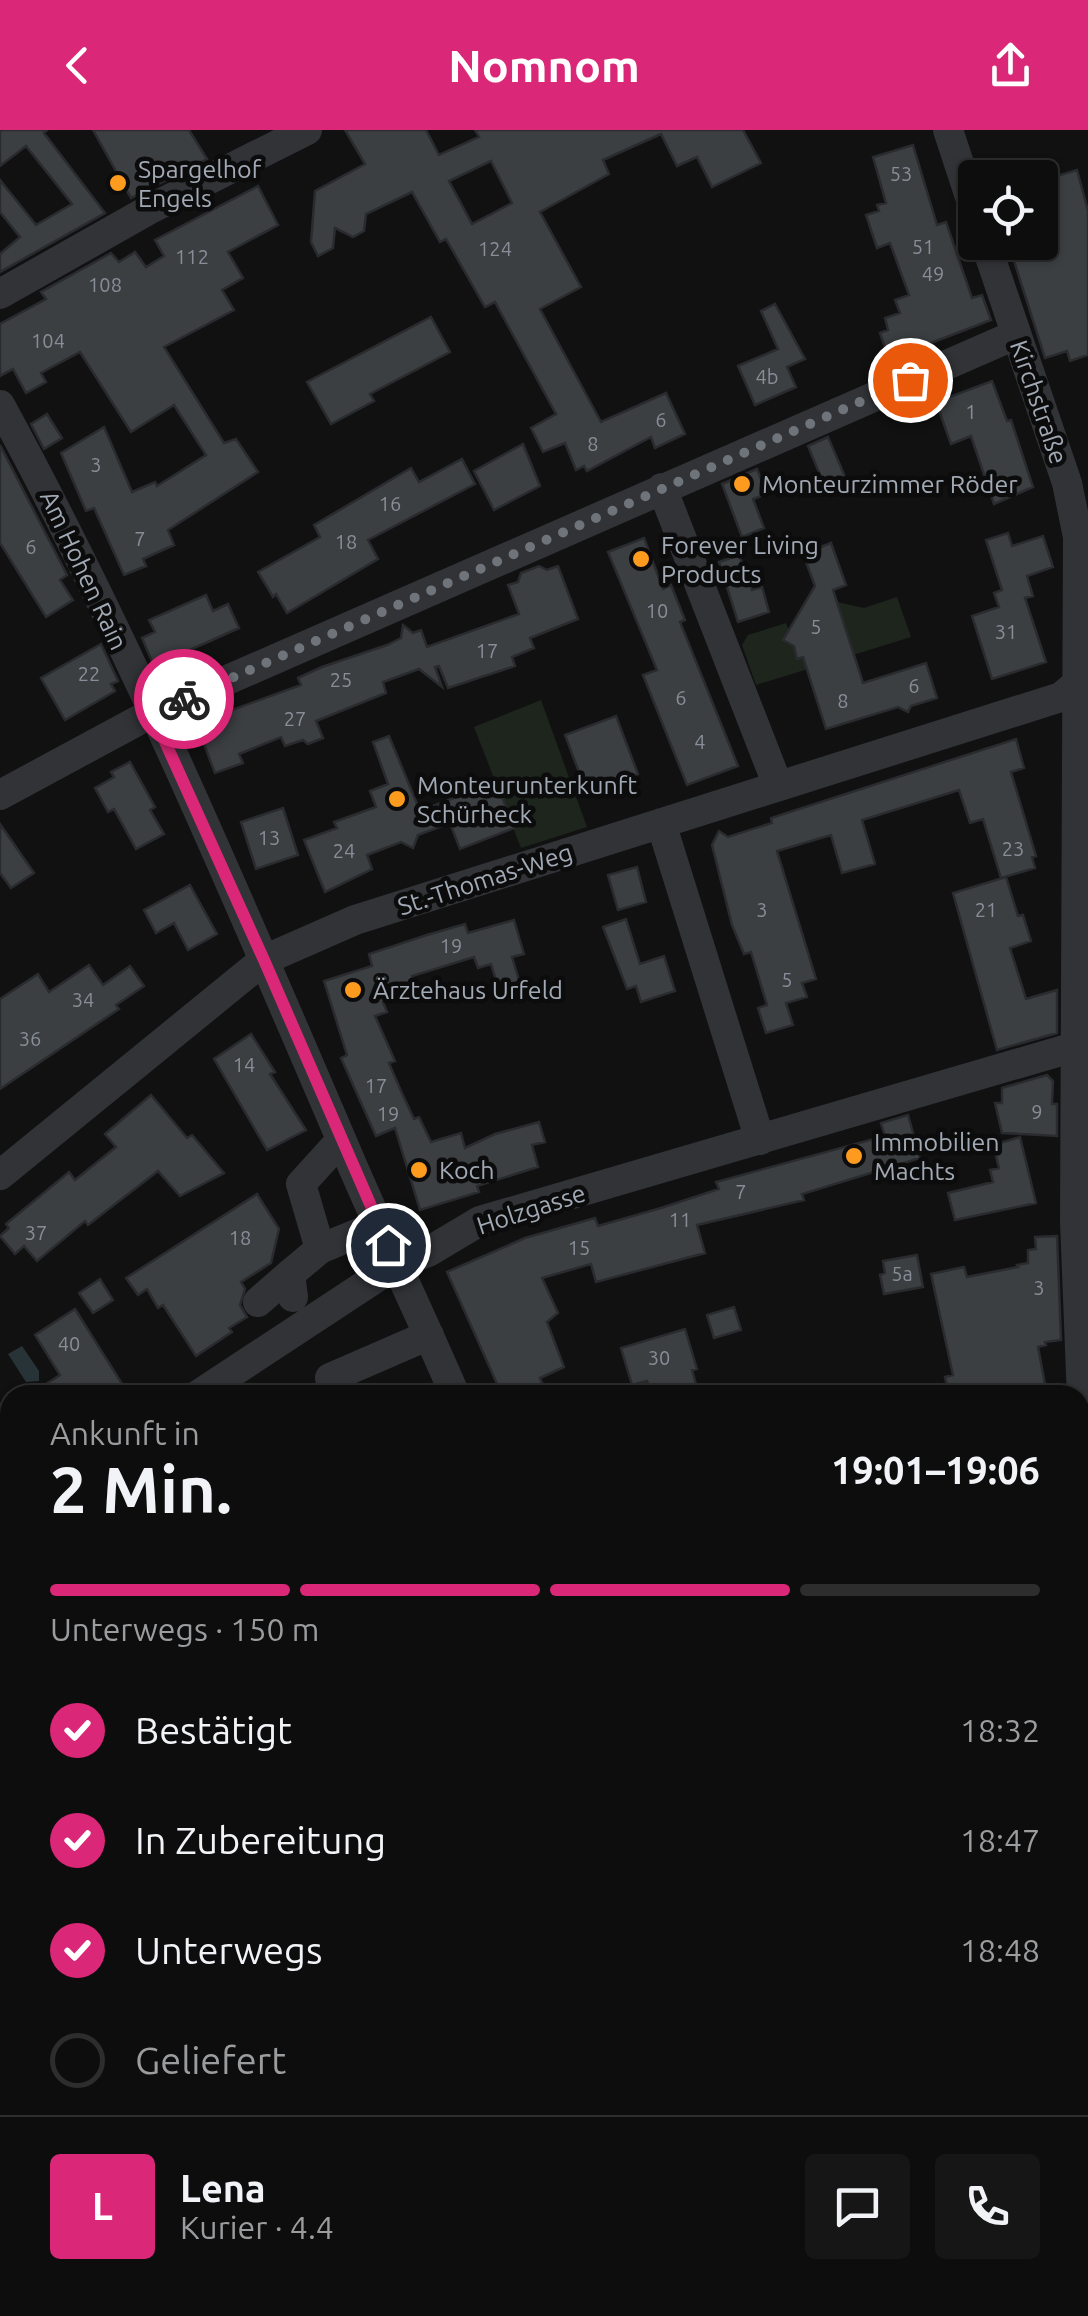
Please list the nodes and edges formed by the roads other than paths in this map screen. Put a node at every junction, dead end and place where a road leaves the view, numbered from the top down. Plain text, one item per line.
1 (307, 130) edge
2 (948, 130) edge
3 (958, 160) edge
4 (991, 260) edge
5 (0, 294) edge
6 (1015, 334) junction
7 (0, 405) edge
8 (1078, 480) edge
9 (662, 488) junction
10 (1083, 682) edge
11 (152, 713) junction
12 (778, 786) junction
13 (0, 795) edge
14 (661, 824) junction
15 (264, 960) junction
16 (1082, 978) edge
17 (1082, 1044) edge
18 (341, 1140) junction
19 (760, 1140) junction
20 (0, 1176) edge
21 (378, 1226) junction
22 (320, 1249) junction
23 (397, 1264) junction
24 (430, 1335) junction
25 (270, 1346) junction
26 (330, 1378) dead end
27 (213, 1385) edge
28 (451, 1385) edge
29 (1081, 1385) edge

1 - 5 street
2 - 3 street
4 - 6 street, Kirchstraße
6 - 8 street, Kirchstraße
6 - 9 street
7 - 11 street, Am Hohen Rain
8 - 10 street, Kirchstraße
9 - 11 street
9 - 12 street
10 - 12 street, St.-Thomas-Weg
10 - 16 street, Kirchstraße
11 - 13 street
11 - 15 street, Am Hohen Rain
12 - 14 street, St.-Thomas-Weg
14 - 15 street, St.-Thomas-Weg
14 - 19 street
15 - 18 street, Am Hohen Rain
15 - 20 street, St.-Thomas-Weg
16 - 17 street, Kirchstraße
17 - 19 street, Holzgasse
17 - 29 street, Kirchstraße
18 - 21 street, Am Hohen Rain
18 - 22 street
19 - 23 street, Holzgasse
21 - 22 street
21 - 23 street, Am Hohen Rain
22 - 25 street
23 - 24 street, Am Hohen Rain
23 - 25 street, Holzgasse
24 - 26 street
24 - 28 street, Am Hohen Rain
25 - 27 street, Holzgasse

